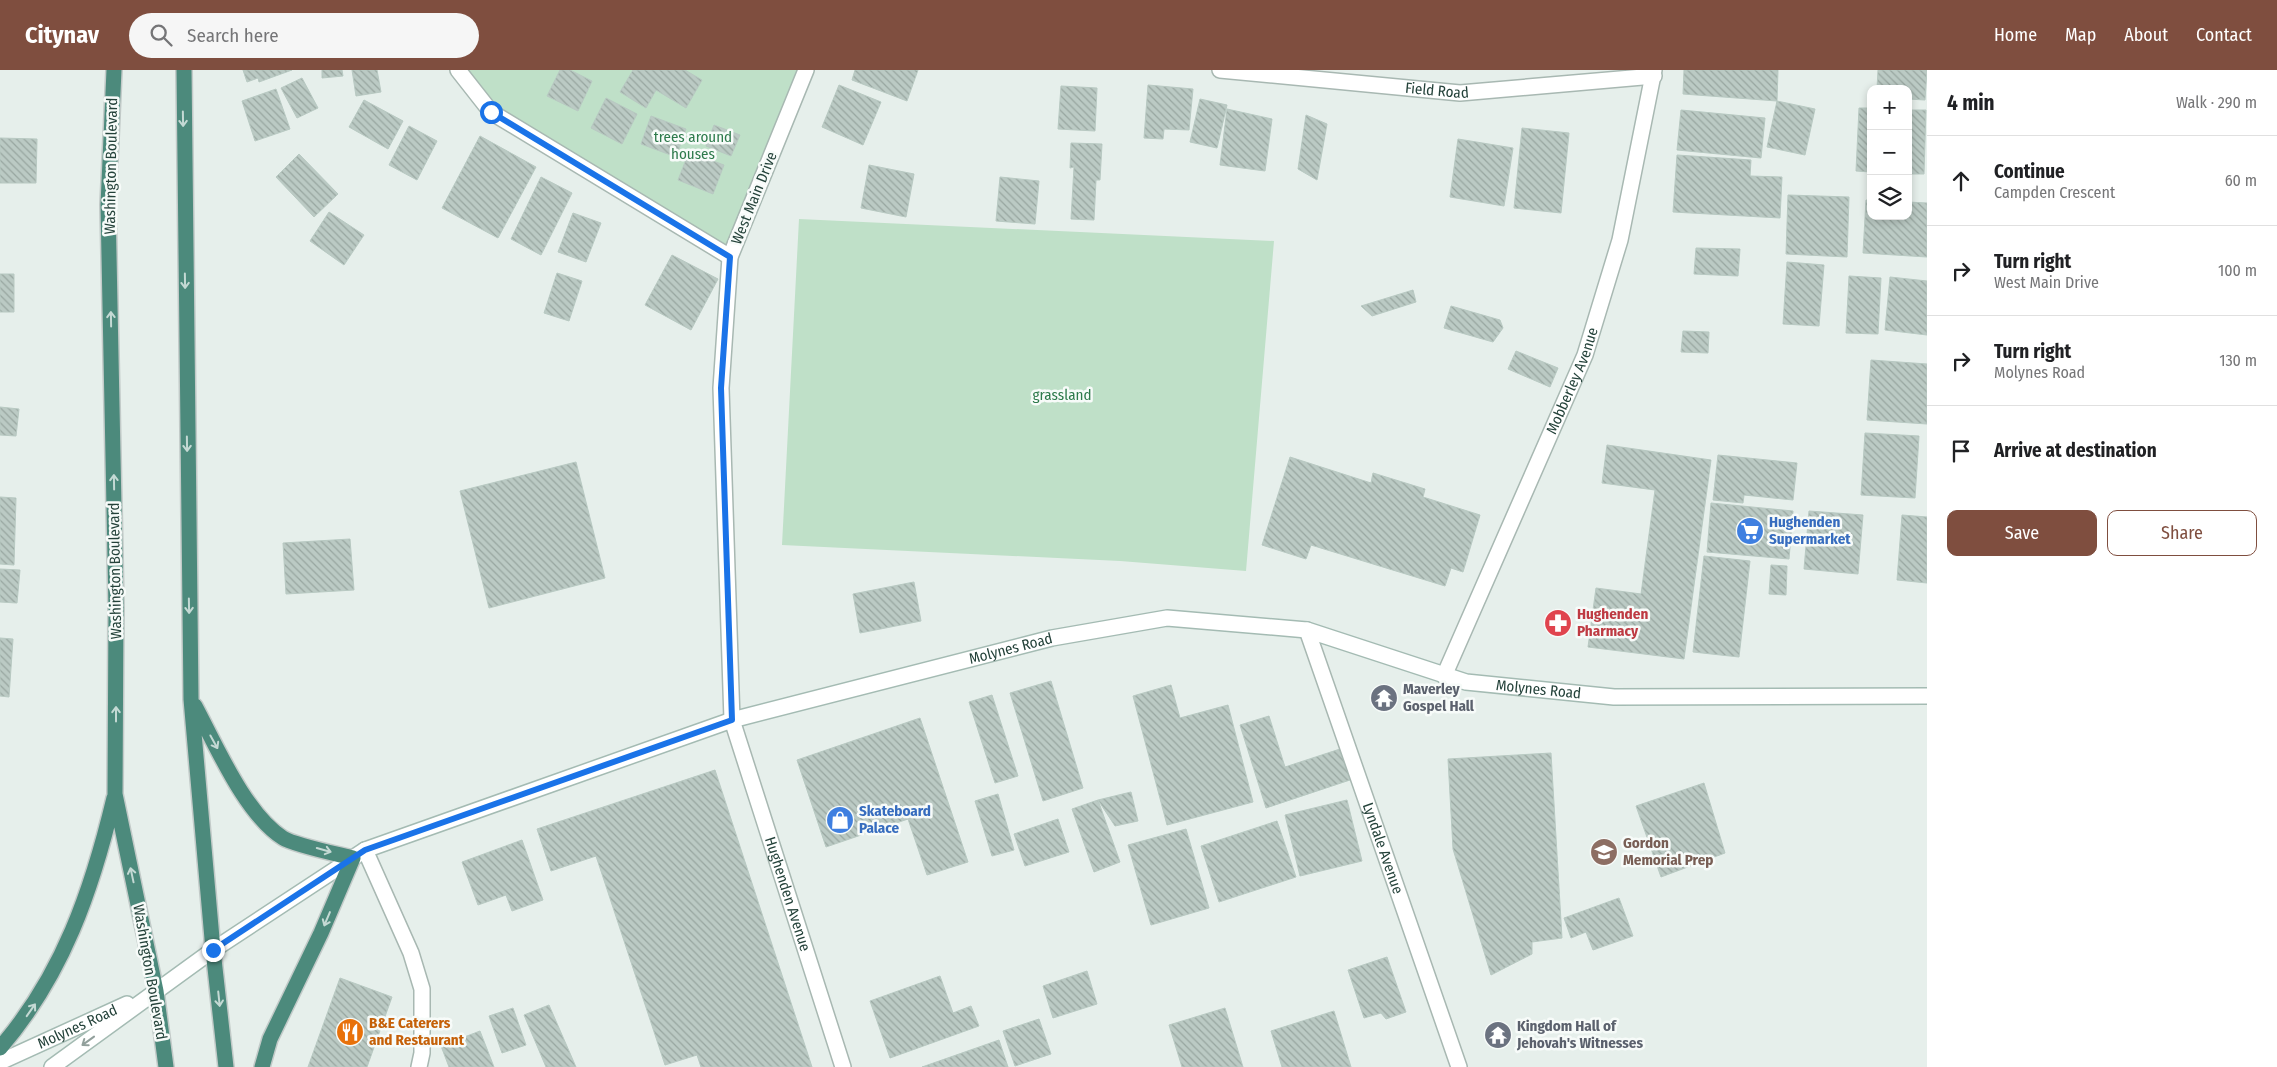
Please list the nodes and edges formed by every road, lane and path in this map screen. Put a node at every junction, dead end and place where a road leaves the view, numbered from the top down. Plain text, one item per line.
1 (114, 70) edge
2 (184, 70) edge
3 (458, 70) edge
4 (806, 70) edge
5 (1220, 70) edge
6 (1654, 73) edge
7 (730, 257) junction
8 (1307, 630) junction
9 (1444, 676) junction
10 (1927, 696) edge
11 (191, 699) junction
12 (732, 720) junction
13 (115, 794) junction
14 (359, 854) junction
15 (213, 950) junction
16 (156, 991) junction
17 (0, 1048) edge
18 (0, 1062) edge
19 (52, 1067) edge
20 (166, 1067) edge
21 (226, 1067) edge
22 (262, 1067) edge
23 (419, 1067) edge
24 (842, 1067) edge
25 (1460, 1067) edge

13 -> 1 highway, Washington Boulevard
2 -> 11 highway
3 - 7 street
4 - 7 street, West Main Drive
5 - 6 street, Field Road
6 - 9 street, Mobberley Avenue
7 - 12 street, West Main Drive
8 - 9 street, Molynes Road
8 - 12 street, Molynes Road
8 - 25 street, Lyndale Avenue
9 - 10 street, Molynes Road
11 -> 14 highway
11 - 15 highway
12 - 14 street, Molynes Road
12 - 24 street, Hughenden Avenue
16 -> 13 highway, Washington Boulevard
17 -> 13 highway
14 - 15 street, Molynes Road
14 -> 22 highway
14 - 23 street
15 - 16 street, Molynes Road
15 -> 21 highway
16 - 18 street, Molynes Road
16 -> 19 street, Molynes Road
16 - 20 highway, Washington Boulevard

